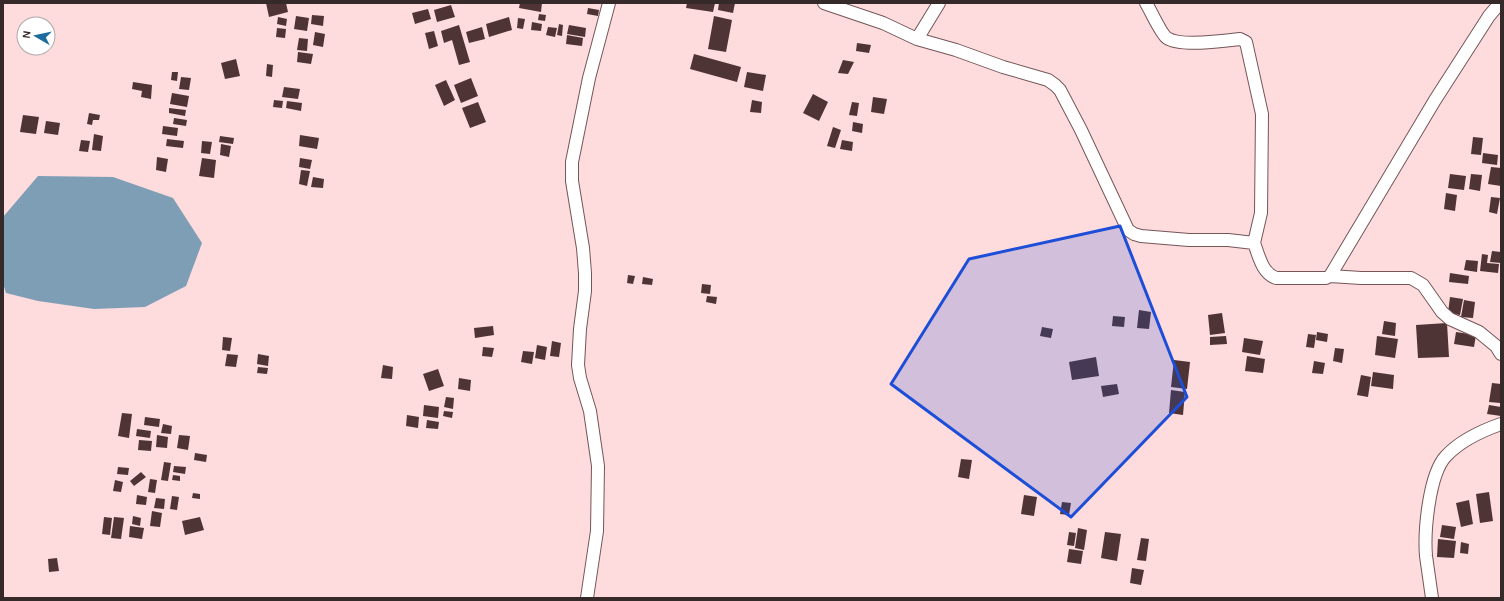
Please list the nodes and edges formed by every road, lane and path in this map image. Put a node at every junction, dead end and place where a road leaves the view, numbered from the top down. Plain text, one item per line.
1 (609, 3) edge
2 (824, 3) edge
3 (939, 3) edge
4 (1146, 3) edge
5 (1500, 3) edge
6 (917, 39) junction
7 (1254, 243) junction
8 (1330, 276) junction
9 (1501, 354) edge
10 (1501, 424) edge
11 (587, 598) edge
12 (1432, 598) edge

1 - 11 street
2 - 6 street
3 - 6 street
4 - 7 street
5 - 8 street
6 - 7 street
7 - 8 street
8 - 9 street
10 - 12 street

